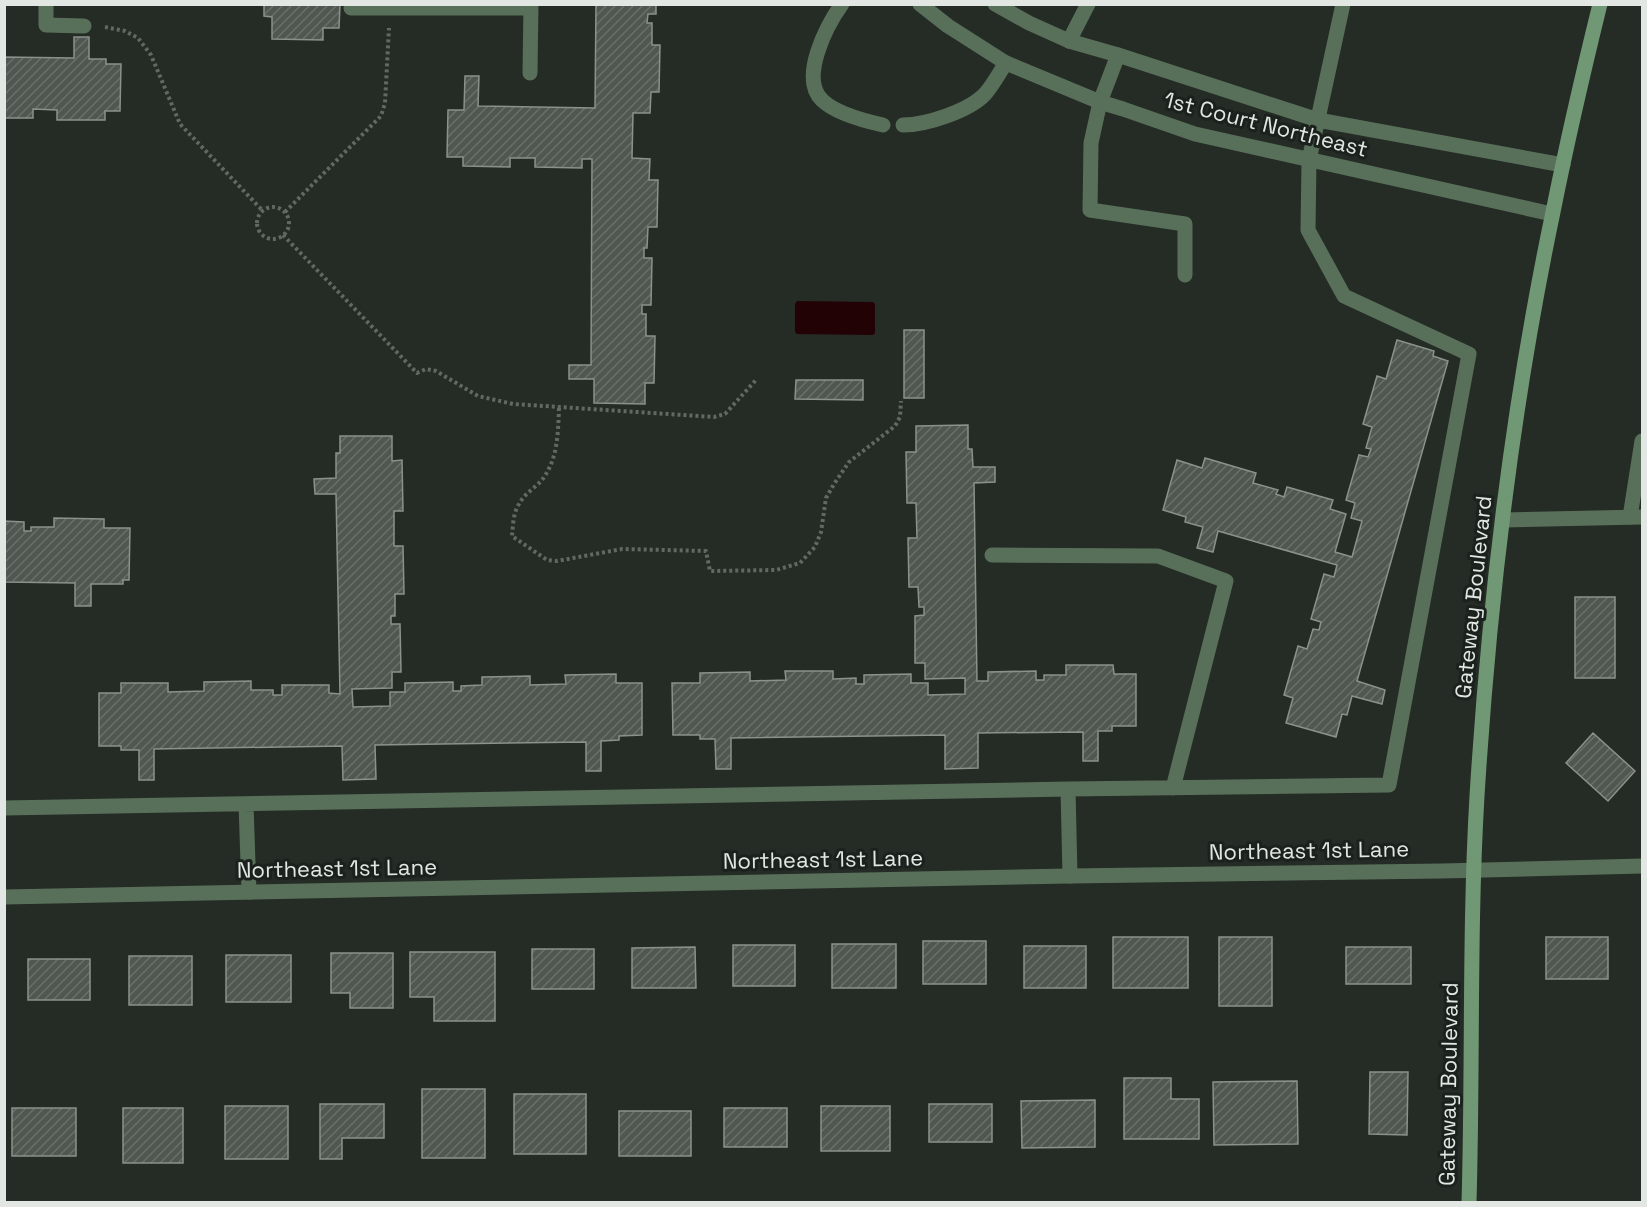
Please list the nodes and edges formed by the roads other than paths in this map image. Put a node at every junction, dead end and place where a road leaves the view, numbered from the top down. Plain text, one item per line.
1 (45, 4) edge
2 (842, 4) edge
3 (920, 4) edge
4 (995, 4) edge
5 (1088, 4) edge
6 (1343, 4) edge
7 (1600, 4) edge
8 (531, 6) edge
9 (351, 8) dead end
10 (84, 26) road end
11 (1069, 41) junction
12 (1118, 55) junction
13 (1006, 63) junction
14 (530, 73) dead end
15 (1100, 102) junction
16 (1318, 120) junction
17 (883, 125) dead end
18 (903, 125) dead end
19 (1309, 160) junction
20 (1563, 165) junction
21 (1552, 214) junction
22 (1185, 275) dead end
23 (1642, 441) edge
24 (1636, 517) edge
25 (1504, 520) junction
26 (992, 555) dead end
27 (1173, 788) junction
28 (1068, 789) junction
29 (246, 804) junction
30 (4, 808) edge
31 (1642, 866) edge
32 (1473, 870) junction
33 (1070, 876) junction
34 (249, 892) junction
35 (4, 897) edge
36 (1469, 1203) edge

1 - 10 street
2 - 17 street
3 - 13 street, 1st Court Northeast
4 - 11 street, 1st Court Northeast
5 - 11 street
6 - 16 street
7 - 20 main road, Gateway Boulevard
8 - 9 street
8 - 14 street
11 - 12 street, 1st Court Northeast
12 - 15 street
12 - 16 street, 1st Court Northeast
13 - 15 street, 1st Court Northeast
13 - 18 street
15 - 19 street, 1st Court Northeast
15 - 22 street
16 - 19 street
16 - 20 street, 1st Court Northeast
19 - 21 street, 1st Court Northeast
19 - 27 street
20 - 21 main road, Gateway Boulevard
21 - 25 main road, Gateway Boulevard
23 - 24 street
24 - 25 street
25 - 32 main road, Gateway Boulevard
26 - 27 street
27 - 28 street
28 - 29 street
28 - 33 street
29 - 30 street
29 - 34 street
31 - 32 street, Northeast 1st Lane
32 - 33 street, Northeast 1st Lane
32 - 36 main road, Gateway Boulevard
33 - 34 street, Northeast 1st Lane
34 - 35 street, Northeast 1st Lane

